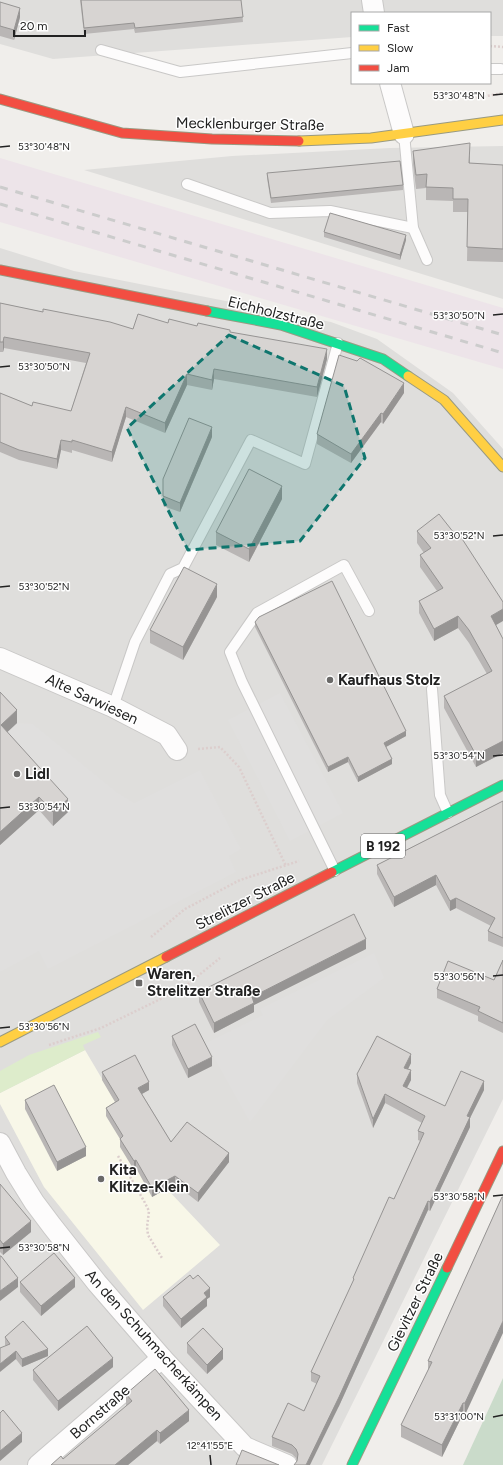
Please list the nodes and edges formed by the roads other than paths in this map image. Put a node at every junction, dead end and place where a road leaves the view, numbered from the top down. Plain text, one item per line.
1 (372, 0) edge
2 (374, 12) edge
3 (101, 50) dead end
4 (351, 53) edge
5 (491, 69) edge
6 (501, 69) dead end
7 (390, 84) edge
8 (0, 99) edge
9 (503, 120) edge
10 (404, 134) junction
11 (188, 184) dead end
12 (413, 228) junction
13 (427, 260) dead end
14 (0, 270) edge
15 (338, 343) junction
16 (503, 467) edge
17 (369, 611) dead end
18 (0, 658) edge
19 (432, 689) dead end
20 (113, 707) junction
21 (177, 750) road end
22 (503, 785) edge
23 (448, 813) junction
24 (335, 871) junction
25 (0, 1042) edge
26 (0, 1143) edge
27 (503, 1151) edge
28 (162, 1358) junction
29 (38, 1465) edge
30 (287, 1465) edge
31 (352, 1465) edge

1 - 2 street
3 - 4 lane
5 - 6 lane
7 - 10 street
8 - 10 street, Mecklenburger Straße
9 - 10 street, Mecklenburger Straße
10 - 12 lane
11 - 12 lane
12 - 13 lane
14 - 15 street, Eichholzstraße
15 - 16 street, Eichholzstraße
15 - 20 lane
17 - 24 lane
18 - 20 street, Alte Sarwiesen
19 - 23 lane
20 - 21 street, Alte Sarwiesen
22 - 23 street, Strelitzer Straße / B 192
23 - 24 street, Strelitzer Straße / B 192
24 - 25 street, Strelitzer Straße / B 192
26 - 28 street, An den Schuhmacherkämpen
27 - 31 street, Gievitzer Straße
28 - 29 street, Bornstraße
28 - 30 street, An den Schuhmacherkämpen

